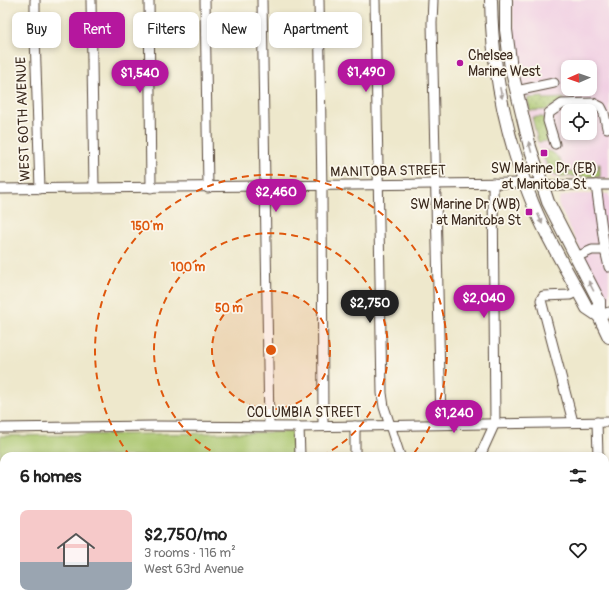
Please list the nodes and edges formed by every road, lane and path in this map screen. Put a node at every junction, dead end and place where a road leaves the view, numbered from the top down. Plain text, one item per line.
1 (35, 0) edge
2 (91, 0) edge
3 (149, 0) edge
4 (205, 0) edge
5 (262, 0) edge
6 (318, 0) edge
7 (375, 0) edge
8 (433, 0) edge
9 (491, 0) edge
10 (506, 0) edge
11 (554, 83) dead end
12 (516, 91) junction
13 (593, 103) junction
14 (609, 110) edge
15 (608, 125) edge
16 (555, 144) dead end
17 (525, 182) junction
18 (493, 183) junction
19 (437, 184) junction
20 (542, 184) junction
21 (378, 185) junction
22 (596, 185) junction
23 (609, 185) edge
24 (322, 186) junction
25 (265, 187) junction
26 (40, 188) junction
27 (94, 188) junction
28 (151, 188) junction
29 (208, 188) junction
30 (0, 189) edge
31 (605, 250) junction
32 (576, 257) junction
33 (609, 267) edge
34 (578, 291) junction
35 (604, 314) edge
36 (609, 337) edge
37 (573, 422) junction
38 (597, 422) junction
39 (609, 422) edge
40 (495, 423) junction
41 (441, 424) junction
42 (390, 425) junction
43 (269, 426) junction
44 (323, 426) junction
45 (355, 426) junction
46 (300, 427) junction
47 (0, 428) edge
48 (300, 452) edge
49 (355, 452) edge
50 (399, 452) edge
51 (482, 452) edge
52 (598, 452) edge

1 - 26 street, WEST 60TH AVENUE
2 - 27 street
3 - 28 street
4 - 29 street
5 - 25 street
6 - 24 street
7 - 21 street
8 - 19 street
9 -> 17 main road
10 - 12 main road
11 - 12 street
20 -> 12 main road
13 - 14 street
13 - 15 street
13 - 16 street
17 - 18 street, MANITOBA STREET
17 - 20 street, MANITOBA STREET
17 -> 34 main road
18 - 19 street, MANITOBA STREET
18 - 40 street
19 - 21 street, MANITOBA STREET
19 - 41 street
20 - 22 street, MANITOBA STREET
20 - 32 main road
21 - 24 street, MANITOBA STREET
21 - 42 street
22 - 23 street, MANITOBA STREET
22 - 31 street
24 - 25 street, MANITOBA STREET
24 - 44 street
25 - 29 street, MANITOBA STREET
25 - 43 street
26 - 27 street, MANITOBA STREET
26 - 30 street, MANITOBA STREET
27 - 28 street, MANITOBA STREET
28 - 29 street, MANITOBA STREET
31 - 32 street
31 - 33 street
35 -> 32 main road
34 - 35 main road
34 - 37 street
35 - 36 main road
37 - 38 street, COLUMBIA STREET
37 - 40 street, COLUMBIA STREET
38 - 39 street, COLUMBIA STREET
38 - 52 street
40 - 41 street, COLUMBIA STREET
40 - 51 street
41 - 42 street, COLUMBIA STREET
42 - 45 street, COLUMBIA STREET
42 - 50 street
43 - 46 street, COLUMBIA STREET
43 - 47 street, COLUMBIA STREET
44 - 45 street, COLUMBIA STREET
44 - 46 street, COLUMBIA STREET
45 - 49 street
46 - 48 street

